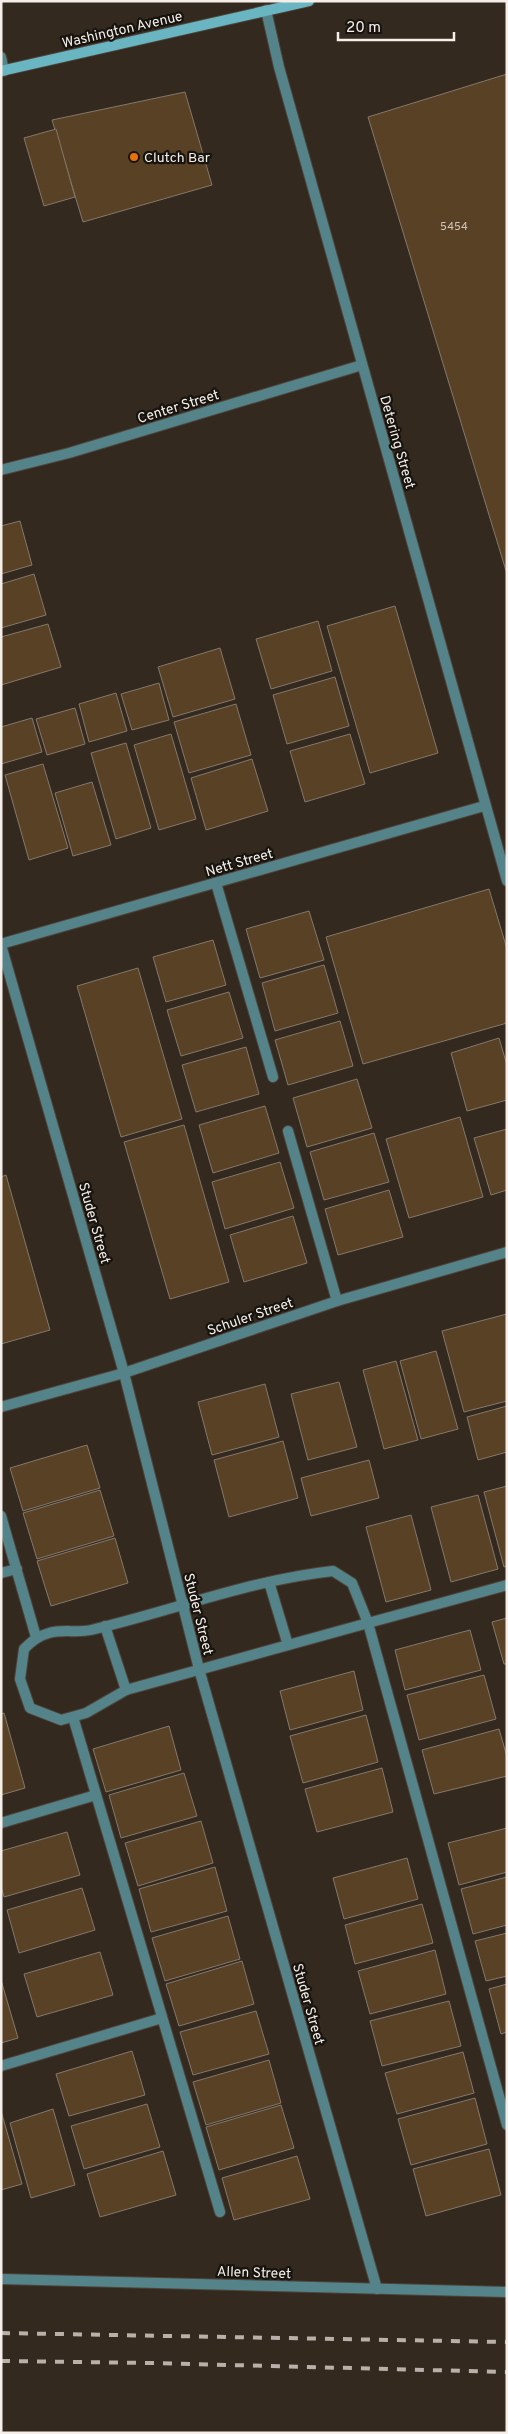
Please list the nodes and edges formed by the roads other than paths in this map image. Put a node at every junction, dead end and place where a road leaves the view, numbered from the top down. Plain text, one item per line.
1 (308, 1) edge
2 (266, 10) junction
3 (1, 57) edge
4 (3, 71) edge
5 (362, 365) junction
6 (1, 470) edge
7 (484, 806) junction
8 (507, 881) edge
9 (216, 883) junction
10 (1, 944) edge
11 (273, 1078) dead end
12 (288, 1131) dead end
13 (507, 1252) edge
14 (337, 1301) junction
15 (124, 1373) junction
16 (1, 1407) edge
17 (1, 1516) edge
18 (17, 1569) junction
19 (1, 1573) edge
20 (269, 1582) junction
21 (507, 1585) edge
22 (183, 1604) junction
23 (368, 1623) junction
24 (105, 1626) junction
25 (36, 1638) junction
26 (288, 1645) junction
27 (199, 1669) junction
28 (126, 1690) junction
29 (73, 1717) junction
30 (96, 1795) junction
31 (1, 1823) edge
32 (162, 2018) junction
33 (1, 2066) edge
34 (507, 2125) edge
35 (220, 2212) dead end
36 (1, 2279) edge
37 (377, 2289) junction
38 (507, 2292) edge

1 - 2 main road, Washington Avenue
2 - 4 main road, Washington Avenue
2 - 5 street, Detering Street
3 - 4 street
5 - 6 street, Center Street
5 - 7 street, Detering Street
7 - 8 street, Detering Street
7 - 9 street, Nett Street
9 - 10 street, Nett Street
9 - 11 street
10 - 15 street, Studer Street
12 - 14 street
13 - 14 street, Schuler Street
14 - 15 street, Schuler Street
15 - 16 street, Schuler Street
15 - 22 street, Studer Street
17 - 18 street
18 - 19 street
18 - 25 street
20 - 22 street
20 - 23 street
20 - 26 street
21 - 23 street
22 - 24 street
22 - 27 street, Studer Street
23 - 26 street
23 - 34 street
24 - 25 street
24 - 28 street
25 - 29 street
26 - 27 street
27 - 28 street
27 - 37 street, Studer Street
28 - 29 street
29 - 30 street
30 - 31 street
30 - 32 street
32 - 33 street
32 - 35 street
36 - 37 street, Allen Street
37 - 38 street, Allen Street

